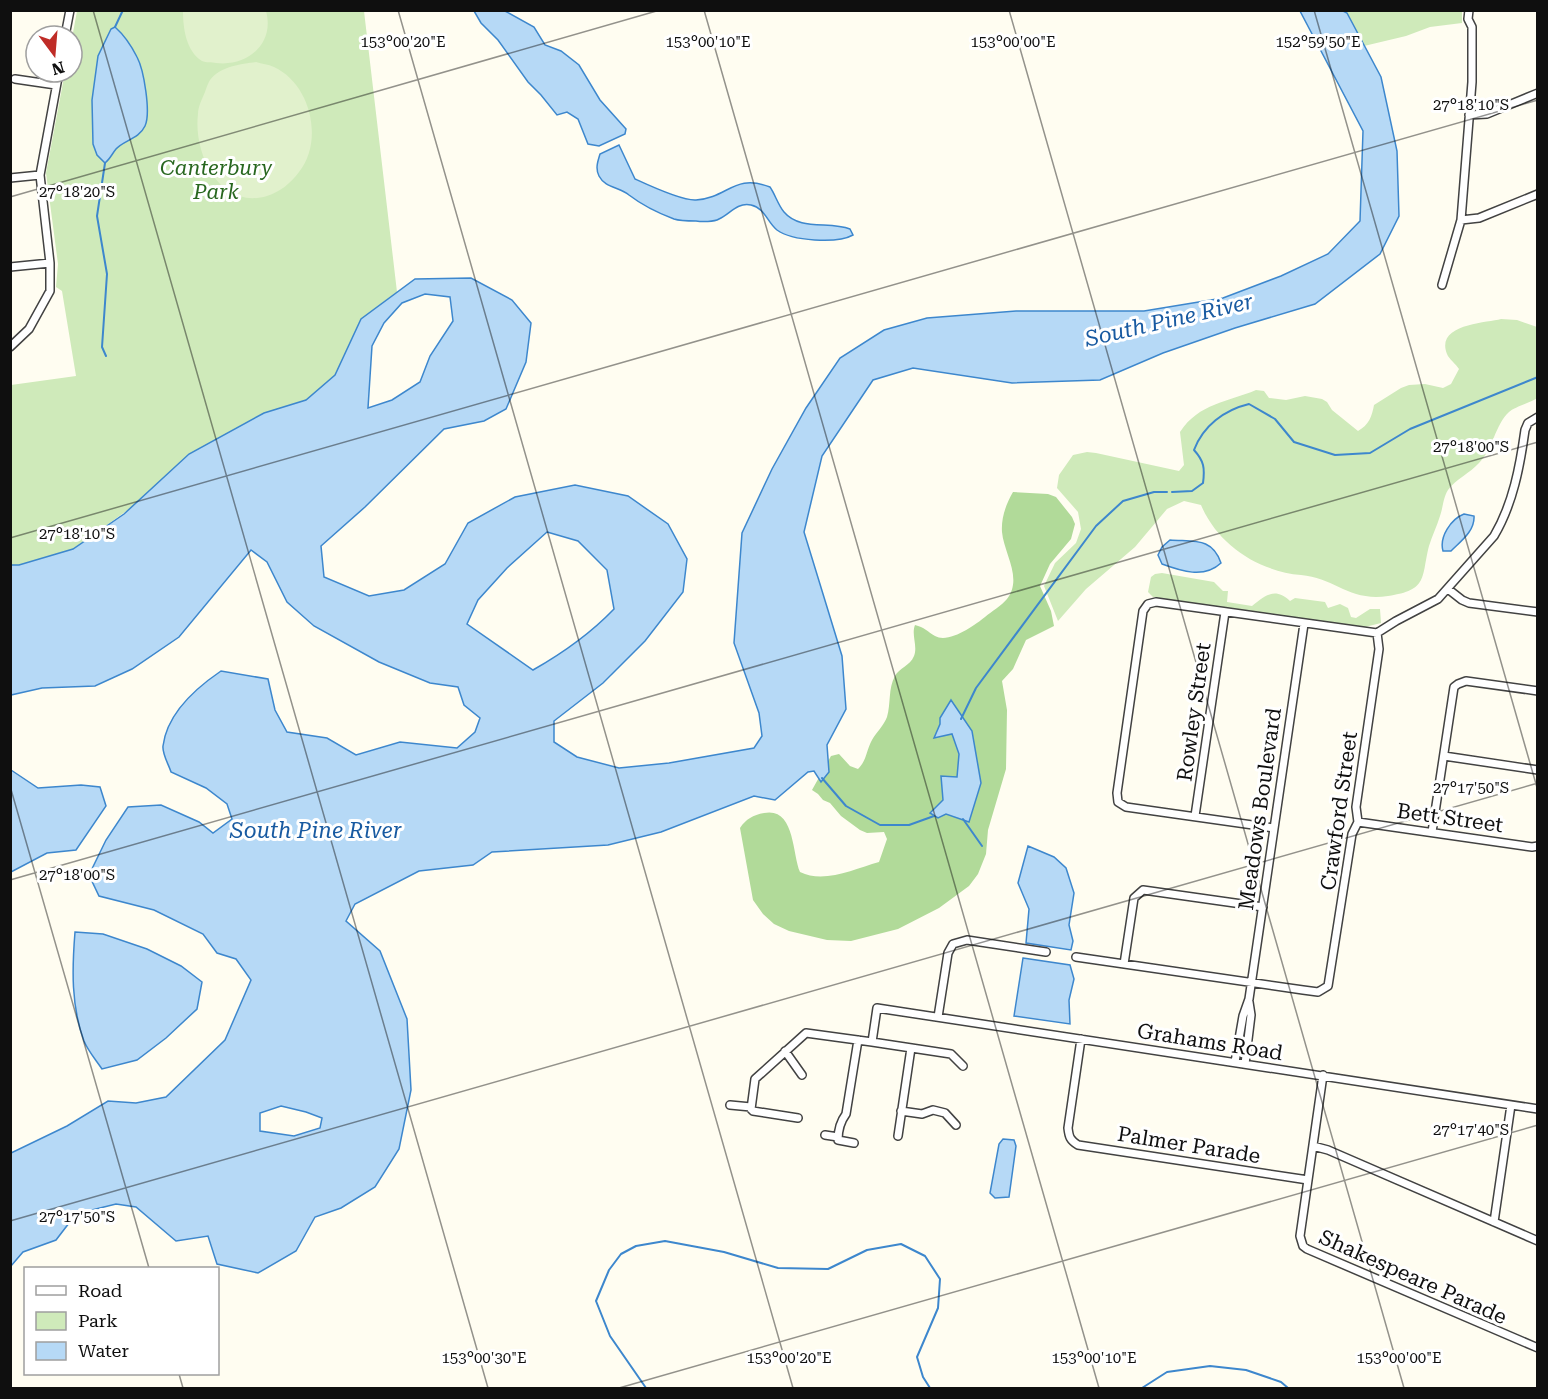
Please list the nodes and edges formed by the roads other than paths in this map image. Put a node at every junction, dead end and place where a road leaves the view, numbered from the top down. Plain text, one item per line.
1 (1469, 10) edge
2 (15, 79) dead end
3 (56, 85) joint
4 (1538, 93) edge
5 (1469, 115) junction
6 (40, 175) junction
7 (10, 178) edge
8 (1537, 197) edge
9 (1461, 220) junction
10 (50, 263) junction
11 (10, 267) edge
12 (1442, 285) dead end
13 (10, 347) edge
14 (1538, 417) edge
15 (1448, 589) junction
16 (1225, 612) junction
17 (1538, 612) edge
18 (1304, 624) junction
19 (1377, 633) junction
20 (1538, 691) edge
21 (1444, 756) junction
22 (1538, 770) edge
23 (1195, 816) junction
24 (1358, 822) junction
25 (1274, 828) junction
26 (1432, 832) junction
27 (1538, 846) edge
28 (1263, 907) junction
29 (1046, 952) dead end
30 (1076, 957) dead end
31 (1124, 964) junction
32 (1251, 982) junction
33 (1249, 999) junction
34 (938, 1017) junction
35 (1082, 1039) junction
36 (858, 1040) junction
37 (872, 1042) junction
38 (911, 1048) junction
39 (785, 1051) junction
40 (1235, 1062) junction
41 (1245, 1064) junction
42 (963, 1066) dead end
43 (802, 1075) dead end
44 (1323, 1075) junction
45 (730, 1105) dead end
46 (1511, 1105) junction
47 (751, 1107) junction
48 (1538, 1109) edge
49 (901, 1111) junction
50 (798, 1118) dead end
51 (956, 1125) dead end
52 (825, 1135) dead end
53 (898, 1136) dead end
54 (838, 1137) junction
55 (854, 1143) dead end
56 (1312, 1146) junction
57 (1308, 1180) junction
58 (1494, 1222) junction
59 (1538, 1240) edge
60 (1538, 1348) edge

1 - 5 street
2 - 3 street
3 - 6 street
4 - 5 street
5 - 9 street
6 - 7 street
6 - 10 street
8 - 9 street
9 - 12 street
10 - 11 street
10 - 13 street
14 - 15 street
15 - 17 street
15 - 19 street
16 - 18 street
16 - 23 street, Rowley Street
16 - 23 street
18 - 19 street
18 - 25 street, Meadows Boulevard
19 - 24 street, Crawford Street
20 - 21 street
21 - 22 street
21 - 26 street
23 - 25 street
24 - 26 street, Bett Street
24 - 32 street, Crawford Street
25 - 28 street, Meadows Boulevard
26 - 27 street, Bett Street
28 - 31 street
28 - 32 street, Meadows Boulevard
29 - 34 street
30 - 31 street
31 - 32 street
32 - 33 street, Meadows Boulevard
33 - 40 street, Meadows Boulevard
33 - 41 street, Meadows Boulevard
34 - 35 street, Grahams Road
34 - 37 street, Grahams Road
35 - 40 street, Grahams Road
35 - 57 street, Palmer Parade
36 - 37 street
36 - 39 street
36 - 54 street
37 - 38 street
38 - 42 street
38 - 49 street
39 - 43 street
39 - 47 street
40 - 41 street, Grahams Road
41 - 44 street, Grahams Road
44 - 46 street, Grahams Road
44 - 56 street, Shakespeare Parade
45 - 47 street
46 - 48 street, Grahams Road
46 - 58 street
47 - 50 street
49 - 51 street
49 - 53 street
52 - 54 street
54 - 55 street
56 - 57 street, Shakespeare Parade
56 - 58 street
57 - 60 street, Shakespeare Parade
58 - 59 street

